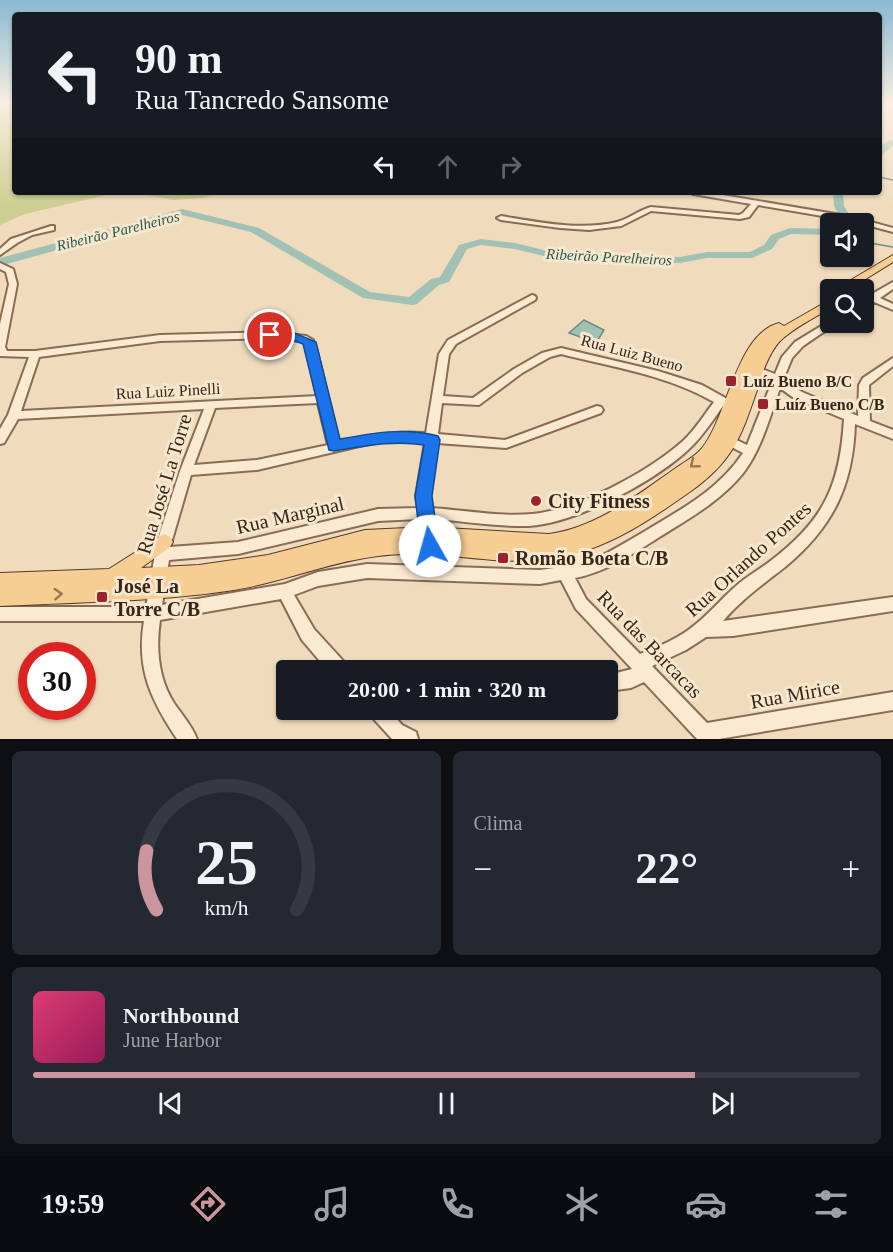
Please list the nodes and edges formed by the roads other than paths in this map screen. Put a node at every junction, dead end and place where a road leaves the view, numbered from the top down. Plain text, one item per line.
1 (708, 195) edge
2 (754, 204) junction
3 (501, 218) dead end
4 (509, 224) dead end
5 (542, 225) junction
6 (51, 228) dead end
7 (893, 230) edge
8 (0, 253) edge
9 (893, 258) edge
10 (0, 264) edge
11 (893, 266) edge
12 (861, 279) edge
13 (866, 279) edge
14 (893, 285) edge
15 (874, 295) edge
16 (532, 298) dead end
17 (874, 301) edge
18 (820, 304) edge
19 (893, 307) edge
20 (820, 310) edge
21 (820, 332) edge
22 (35, 354) junction
23 (893, 361) edge
24 (752, 369) junction
25 (777, 381) junction
26 (324, 399) junction
27 (438, 399) junction
28 (211, 405) junction
29 (734, 405) junction
30 (597, 410) dead end
31 (14, 415) junction
32 (850, 417) junction
33 (864, 424) junction
34 (892, 435) edge
35 (725, 438) junction
36 (0, 440) edge
37 (433, 440) junction
38 (334, 446) junction
39 (750, 452) junction
40 (186, 471) junction
41 (426, 515) junction
42 (429, 541) junction
43 (572, 543) junction
44 (551, 547) junction
45 (163, 548) junction
46 (588, 569) junction
47 (566, 574) junction
48 (111, 578) junction
49 (0, 582) edge
50 (158, 582) junction
51 (285, 591) junction
52 (0, 597) edge
53 (893, 604) edge
54 (0, 614) edge
55 (153, 614) junction
56 (704, 629) junction
57 (329, 660) edge
58 (642, 667) junction
59 (618, 681) edge
60 (893, 700) edge
61 (386, 720) edge
62 (708, 736) edge
63 (188, 739) edge
64 (409, 739) edge

1 - 2 street
2 - 5 street
2 - 7 street
3 - 5 street
4 - 5 street
6 - 8 street
9 - 12 main road
10 - 22 street
11 - 13 main road
14 - 15 street
16 - 27 street
17 - 19 street
18 - 24 main road
20 - 24 main road
21 - 25 street
22 - 26 street
22 - 31 street
23 - 33 street
24 - 25 street
24 - 29 main road
25 - 32 street
25 - 39 street
26 - 28 street, Rua Luiz Pinelli
26 - 38 street
27 - 29 street, Rua Luiz Bueno
27 - 37 street
28 - 31 street, Rua Luiz Pinelli
28 - 40 street, Rua José La Torre
29 - 35 main road
29 - 41 street, Rua Marginal
30 - 37 street
31 - 36 street
32 - 33 street
32 - 56 street, Rua Orlando Pontes
33 - 34 street
35 - 39 street
35 - 43 main road
37 - 38 street
37 - 41 street
38 - 40 street
39 - 46 street
40 - 45 street, Rua José La Torre
41 - 42 street
41 - 45 street, Rua Marginal
42 - 44 main road
42 - 50 main road
43 - 44 main road
43 - 46 street
44 - 47 street, Rua das Barcacas
45 - 48 main road
45 - 50 street, Rua José La Torre
46 - 47 street
47 - 51 street
47 - 58 street, Rua das Barcacas
48 - 49 main road
48 - 50 main road
52 -> 50 main road
50 - 55 street, Rua José La Torre
51 - 55 street
51 - 57 street
53 - 56 street
54 - 55 street
55 - 63 street, Rua José La Torre
56 - 58 street, Rua Orlando Pontes
58 - 59 street, Rua Orlando Pontes
58 - 62 street, Rua das Barcacas
60 - 62 street, Rua Mirice
61 - 64 street

